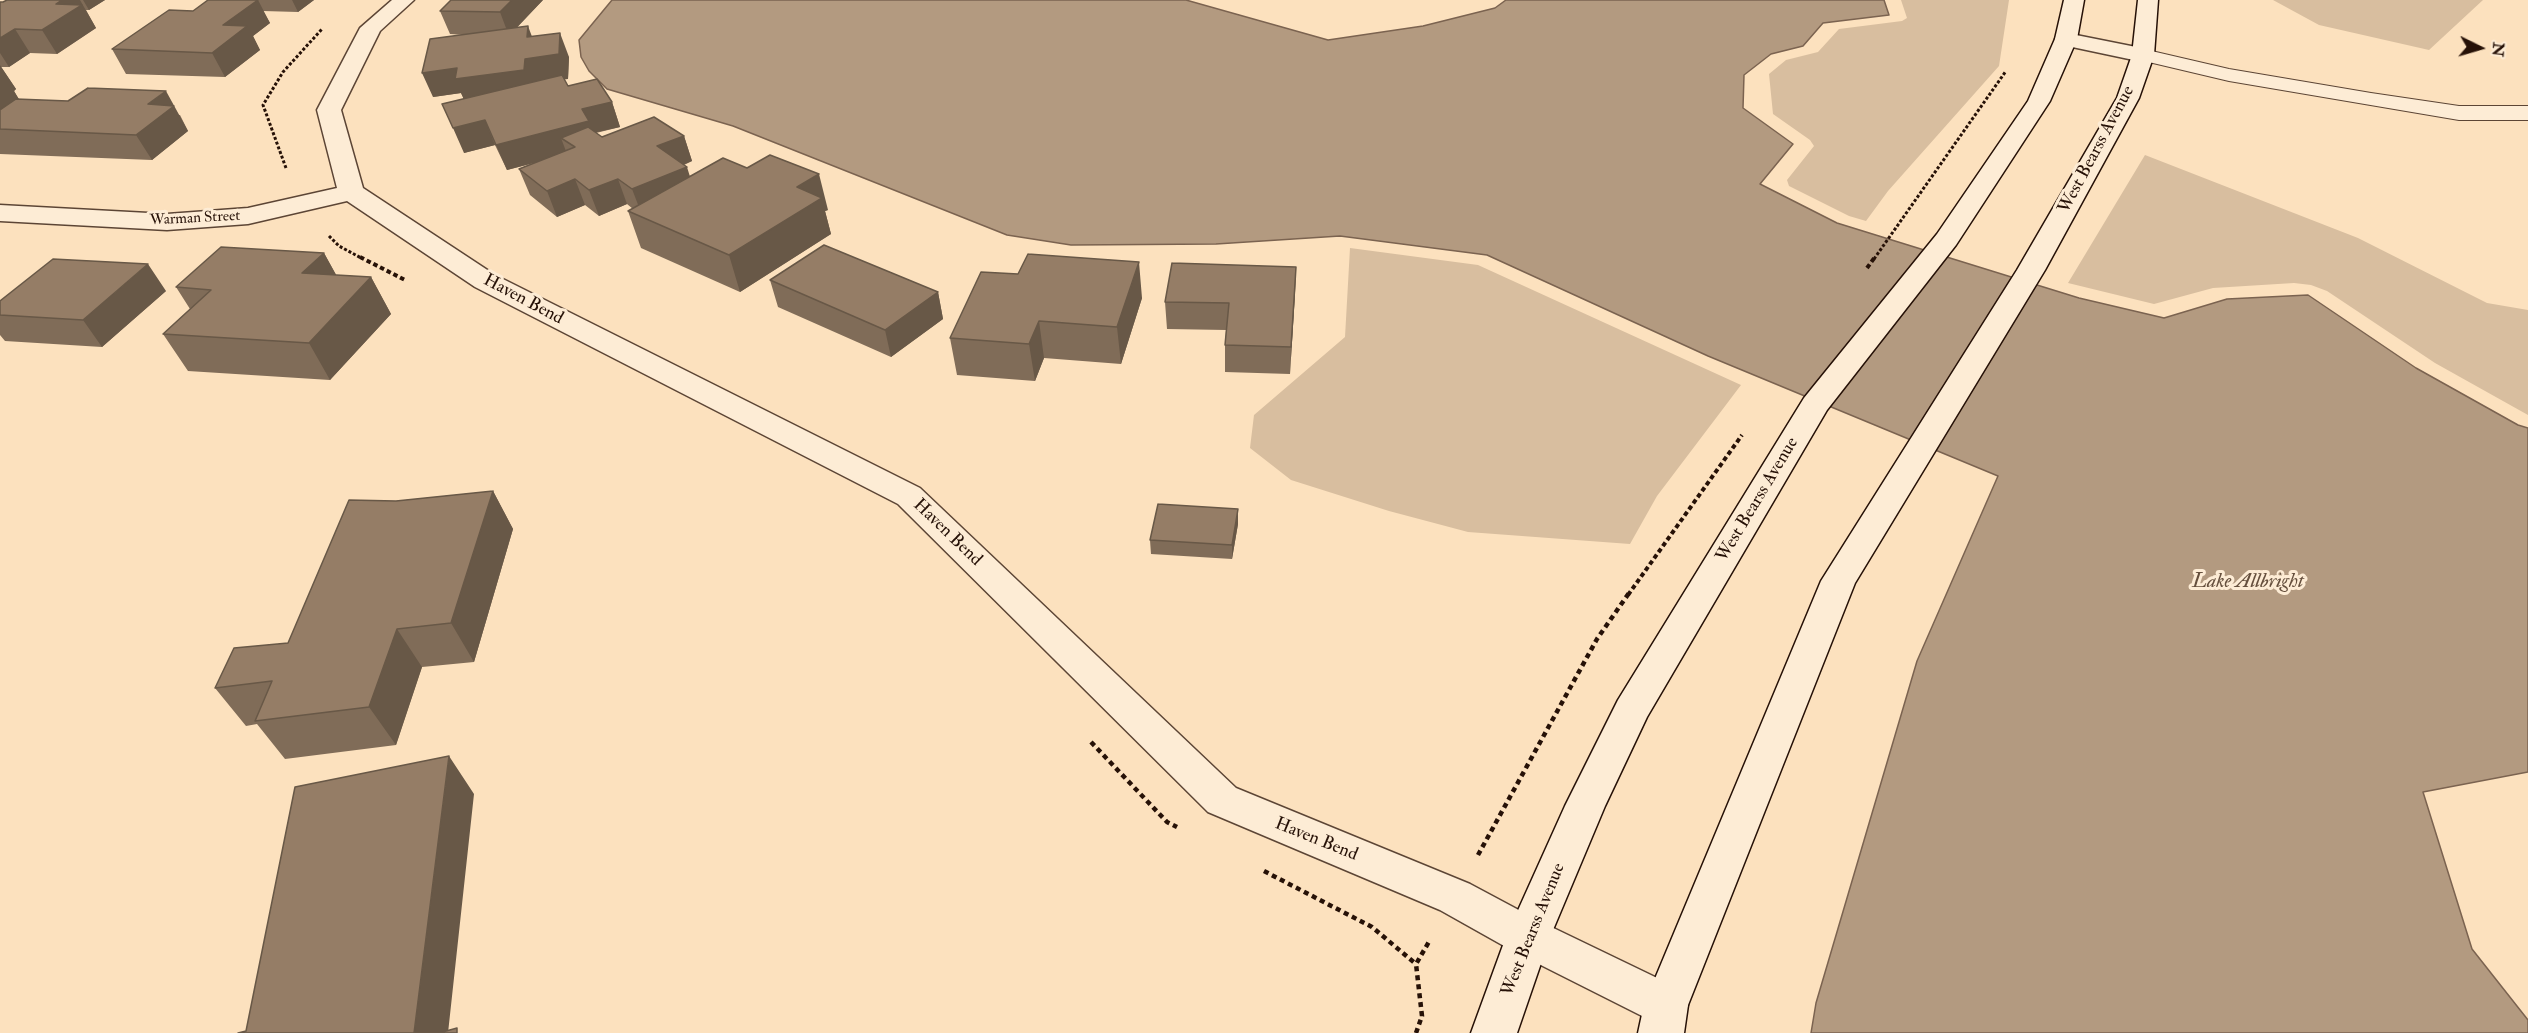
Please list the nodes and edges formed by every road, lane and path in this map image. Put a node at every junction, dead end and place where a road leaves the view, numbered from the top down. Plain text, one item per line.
1 (404, 0) edge
2 (2074, 0) edge
3 (2148, 0) edge
4 (2066, 39) junction
5 (2143, 55) junction
6 (2010, 61) dead end
7 (2528, 113) edge
8 (351, 192) junction
9 (299, 204) junction
10 (0, 213) edge
11 (1897, 227) dead end
12 (413, 284) dead end
13 (1744, 434) dead end
14 (1088, 740) dead end
15 (1187, 832) dead end
16 (1258, 868) dead end
17 (1455, 897) junction
18 (1528, 937) junction
19 (1416, 964) junction
20 (1663, 1019) edge
21 (1416, 1033) edge
22 (1494, 1033) edge

1 - 8 main road
2 - 4 main road, West Bearss Avenue
3 - 5 main road, West Bearss Avenue
4 - 5 main road
4 - 18 main road, West Bearss Avenue
5 - 7 lane
5 - 20 main road, West Bearss Avenue
6 - 11 path
8 - 9 main road, Warman Street
8 - 17 main road, Haven Bend
9 - 10 main road, Warman Street
9 - 12 path
13 - 17 path
14 - 15 path
16 - 19 path
17 - 18 main road, Haven Bend
17 - 19 path
18 - 20 main road, Haven Bend
18 - 22 main road, West Bearss Avenue
19 - 21 path

